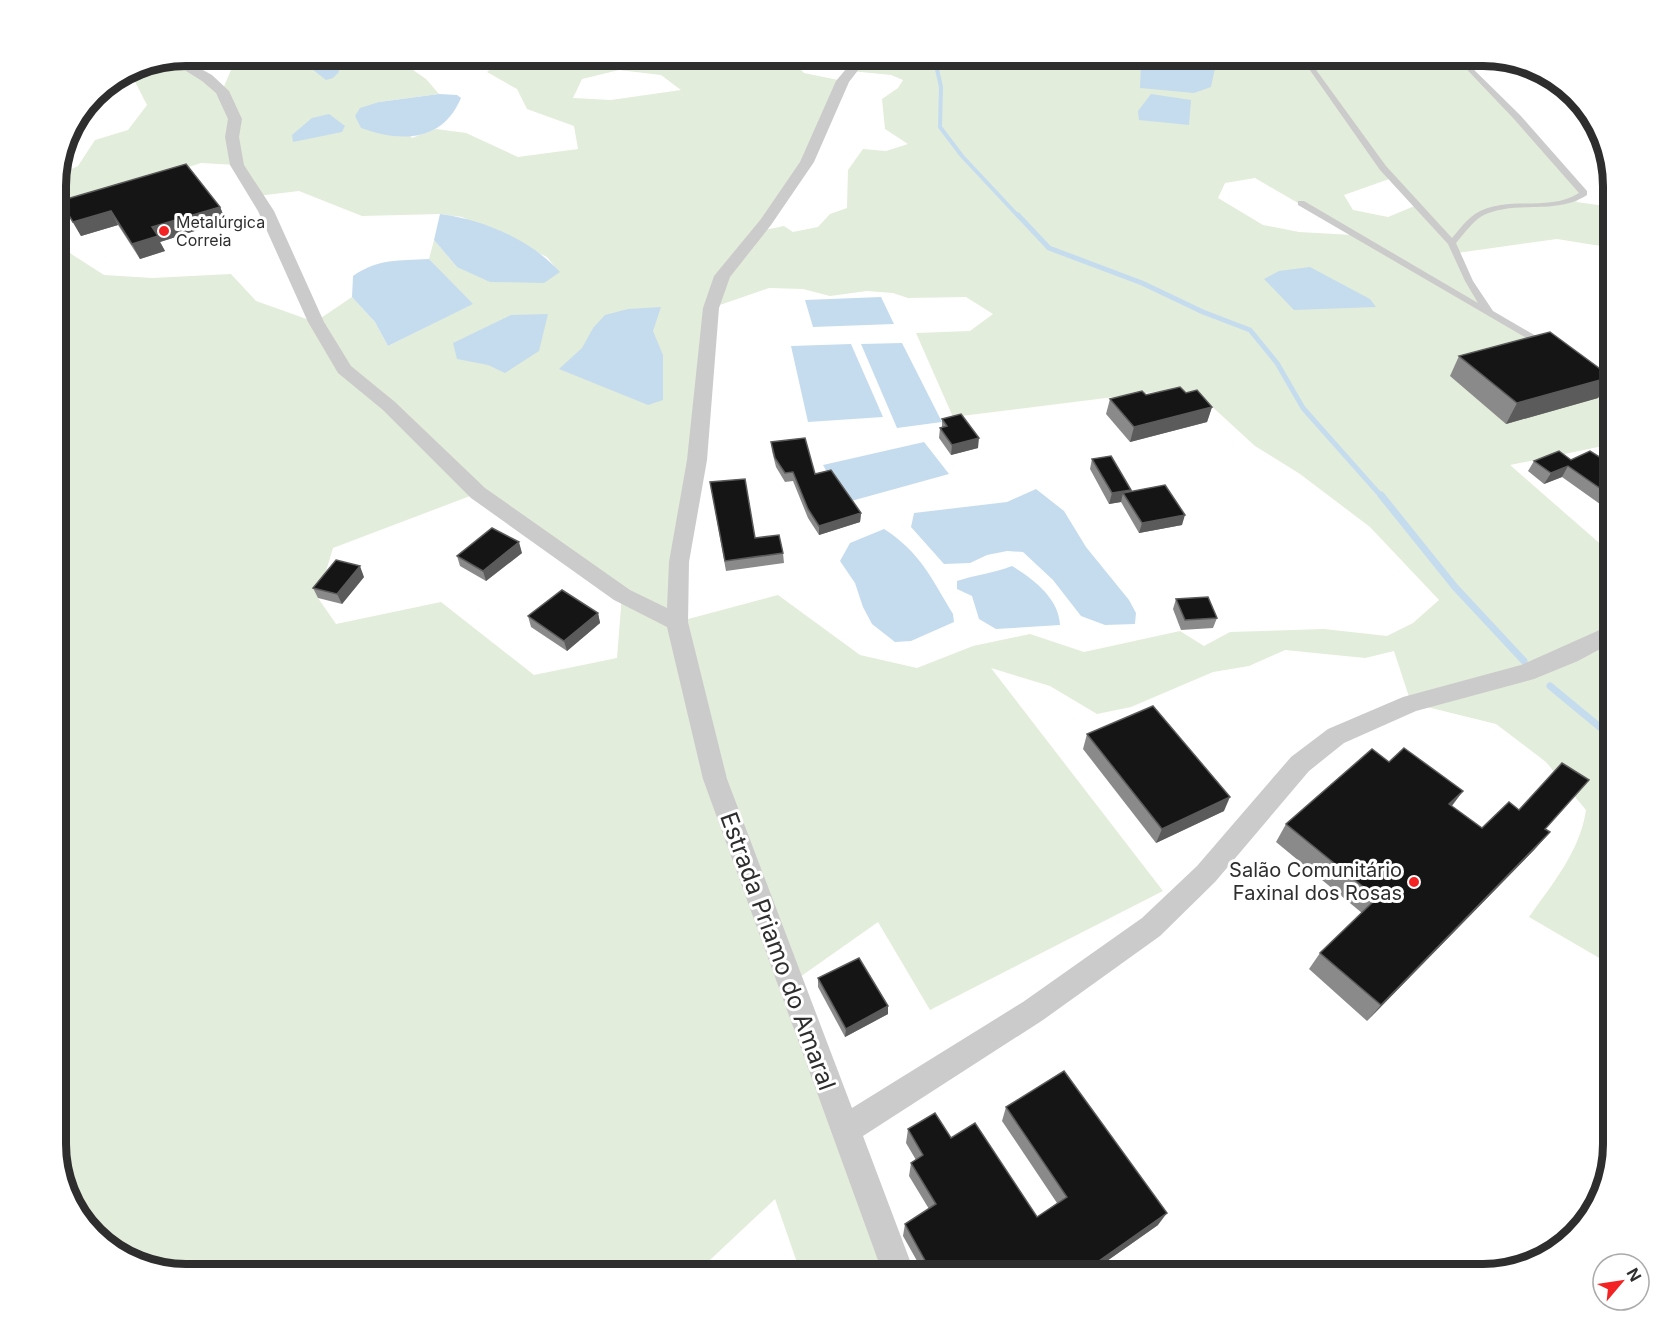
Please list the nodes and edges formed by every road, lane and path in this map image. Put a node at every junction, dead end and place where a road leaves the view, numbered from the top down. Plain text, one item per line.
1 (186, 66) edge
2 (855, 66) edge
3 (1310, 66) edge
4 (1467, 66) edge
5 (1301, 203) dead end
6 (1452, 243) junction
7 (1489, 314) junction
8 (1556, 352) edge
9 (1585, 369) edge
10 (1603, 378) edge
11 (676, 622) junction
12 (1603, 638) edge
13 (844, 1130) junction
14 (895, 1264) edge

1 - 11 street
2 - 11 street, Estrada Priamo do Amaral
3 - 6 lane
4 - 6 lane
5 - 7 lane
6 - 7 lane
7 - 8 lane
9 - 10 lane
11 - 13 street, Estrada Priamo do Amaral
12 - 13 street
13 - 14 street, Estrada Priamo do Amaral

